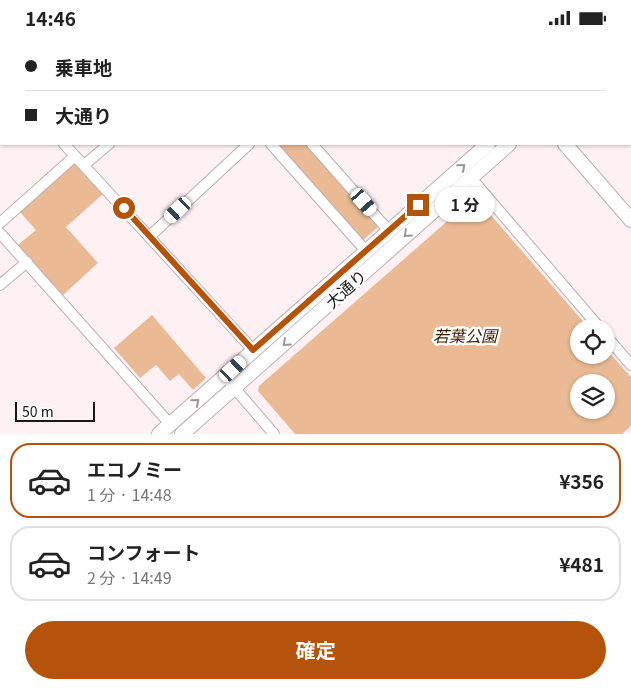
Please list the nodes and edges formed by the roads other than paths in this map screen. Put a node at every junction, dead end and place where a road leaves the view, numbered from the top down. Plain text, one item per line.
1 (65, 145) edge
2 (108, 145) edge
3 (248, 145) edge
4 (272, 145) edge
5 (313, 145) edge
6 (487, 145) edge
7 (508, 145) edge
8 (566, 145) edge
9 (75, 156) junction
10 (84, 165) junction
11 (471, 178) junction
12 (631, 220) edge
13 (0, 223) edge
14 (389, 231) junction
15 (0, 233) edge
16 (150, 236) junction
17 (366, 251) junction
18 (27, 262) junction
19 (0, 285) edge
20 (592, 319) edge
21 (615, 346) edge
22 (253, 350) junction
23 (631, 365) edge
24 (225, 377) junction
25 (235, 389) junction
26 (170, 424) junction
27 (159, 434) edge
28 (182, 434) edge
29 (274, 434) edge

1 - 9 street
2 - 10 street
3 - 16 street
4 - 17 street
5 - 14 street
14 -> 6 street, 大通り
7 - 11 street, 大通り
8 - 12 street
9 - 10 street
9 - 13 street
10 - 16 street
11 - 20 street
11 -> 25 street, 大通り
14 - 17 street, 大通り
15 - 18 street
16 - 22 street
17 - 22 street, 大通り
18 - 19 street
18 - 26 street
21 - 23 street
22 - 24 street, 大通り
24 - 25 street
26 -> 24 street, 大通り
25 - 28 street, 大通り
25 - 29 street
26 - 27 street, 大通り

